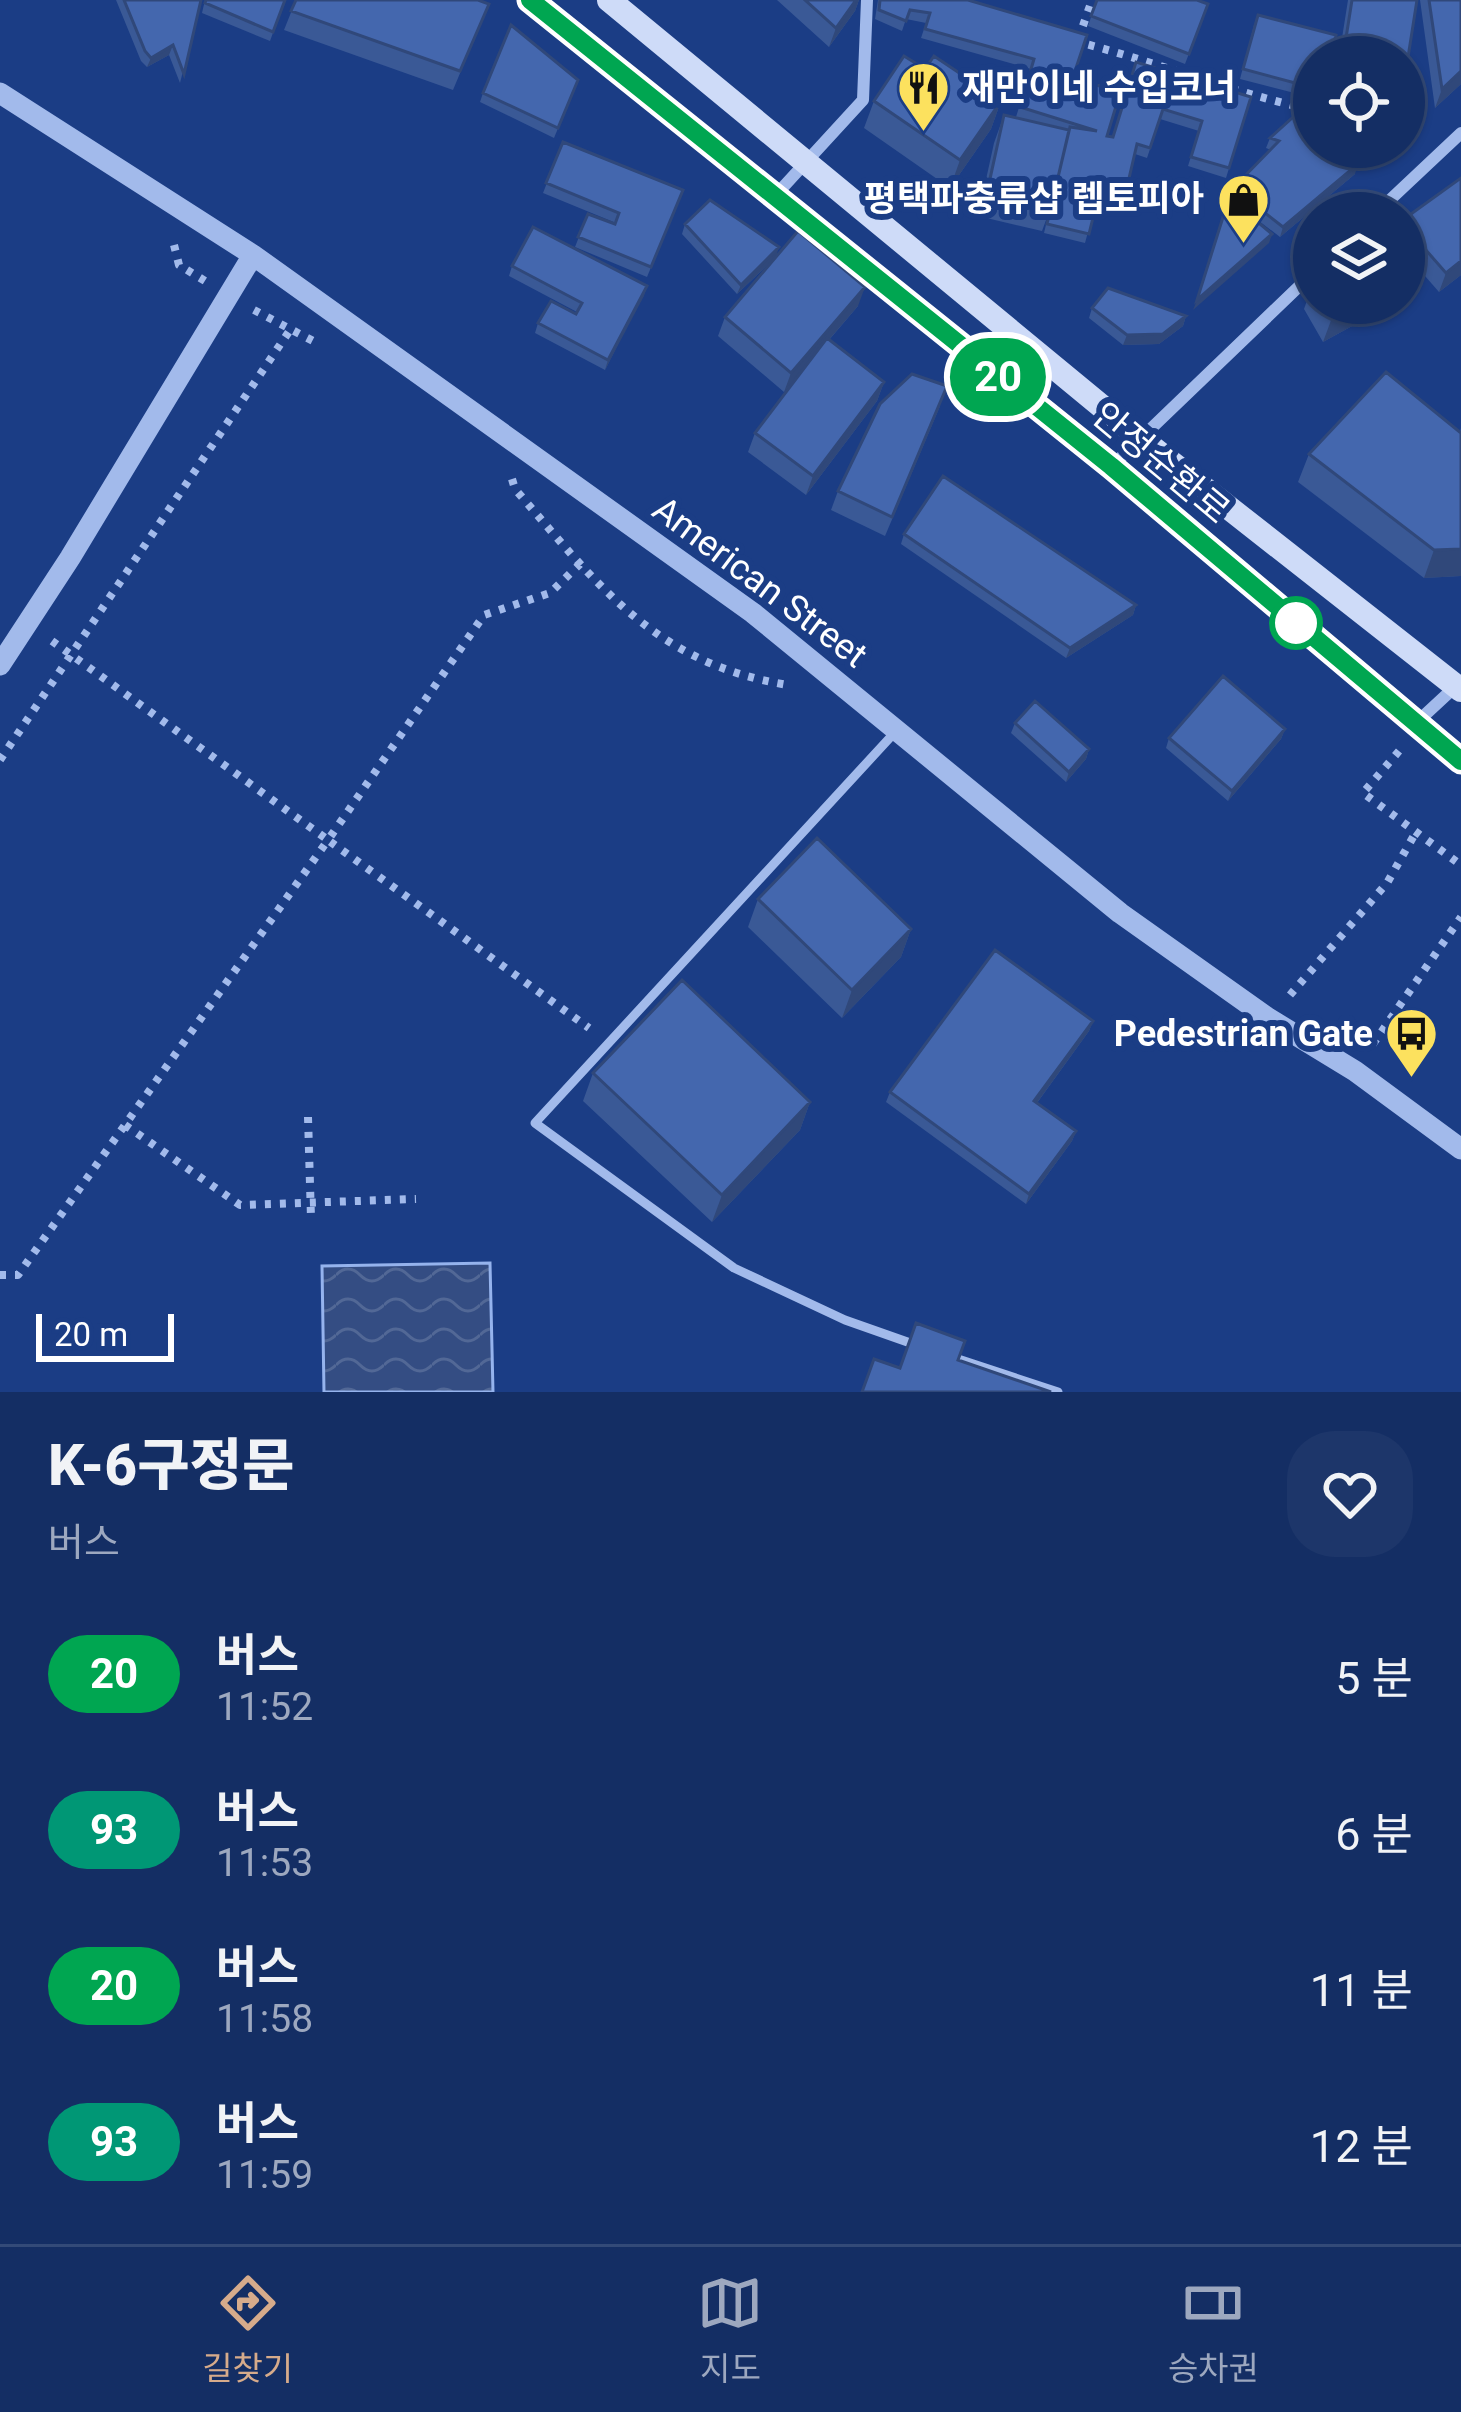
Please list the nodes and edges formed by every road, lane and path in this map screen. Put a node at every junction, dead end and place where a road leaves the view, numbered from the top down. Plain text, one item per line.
1 (530, 0) edge
2 (609, 0) edge
3 (867, 0) edge
4 (1092, 0) edge
5 (1058, 35) edge
6 (1077, 41) junction
7 (0, 93) edge
8 (1293, 105) edge
9 (1461, 133) edge
10 (807, 161) junction
11 (1398, 192) edge
12 (773, 198) junction
13 (174, 244) dead end
14 (253, 255) junction
15 (1293, 292) edge
16 (229, 295) junction
17 (290, 330) junction
18 (322, 342) dead end
19 (1140, 438) junction
20 (509, 462) dead end
21 (1111, 466) junction
22 (580, 564) junction
23 (28, 623) junction
24 (70, 654) junction
25 (0, 665) edge
26 (790, 686) dead end
27 (1459, 686) edge
28 (897, 730) junction
29 (1409, 734) junction
30 (0, 760) edge
31 (1461, 761) edge
32 (1416, 832) junction
33 (328, 840) junction
34 (1461, 865) edge
35 (1461, 917) edge
36 (1268, 1018) junction
37 (610, 1042) junction
38 (1355, 1071) junction
39 (308, 1117) dead end
40 (125, 1125) junction
41 (1461, 1149) edge
42 (416, 1199) dead end
43 (310, 1203) junction
44 (311, 1218) dead end
45 (0, 1275) edge
46 (925, 1348) edge
47 (945, 1354) edge
48 (1058, 1392) edge

1 - 12 main road, 안정순환로
2 - 10 main road, 안정순환로
3 - 10 street
4 - 6 path
5 - 6 path
6 - 8 path
7 - 14 street, American Street
9 - 11 street
10 - 12 street
10 - 19 main road, 안정순환로
12 - 21 main road, 안정순환로
13 - 16 path
14 - 16 street
14 - 28 street, American Street
15 - 19 street
16 - 17 path
16 - 23 street
17 - 18 path
17 - 24 path
19 - 21 street
19 - 27 main road, 안정순환로
20 - 22 path
21 - 29 main road, 안정순환로
22 - 26 path
22 - 33 path
23 - 24 path
23 - 25 street
24 - 30 path
24 - 33 path
27 - 29 street
28 - 36 street, American Street
28 - 37 lane
29 - 31 main road, 안정순환로
29 - 32 path
32 - 34 path
32 - 36 path
33 - 37 path
33 - 40 path
35 - 38 path
36 - 38 street, American Street
37 - 46 lane
38 - 41 street, American Street
39 - 43 path
40 - 43 path
40 - 45 path
42 - 43 path
43 - 44 path
47 - 48 lane

